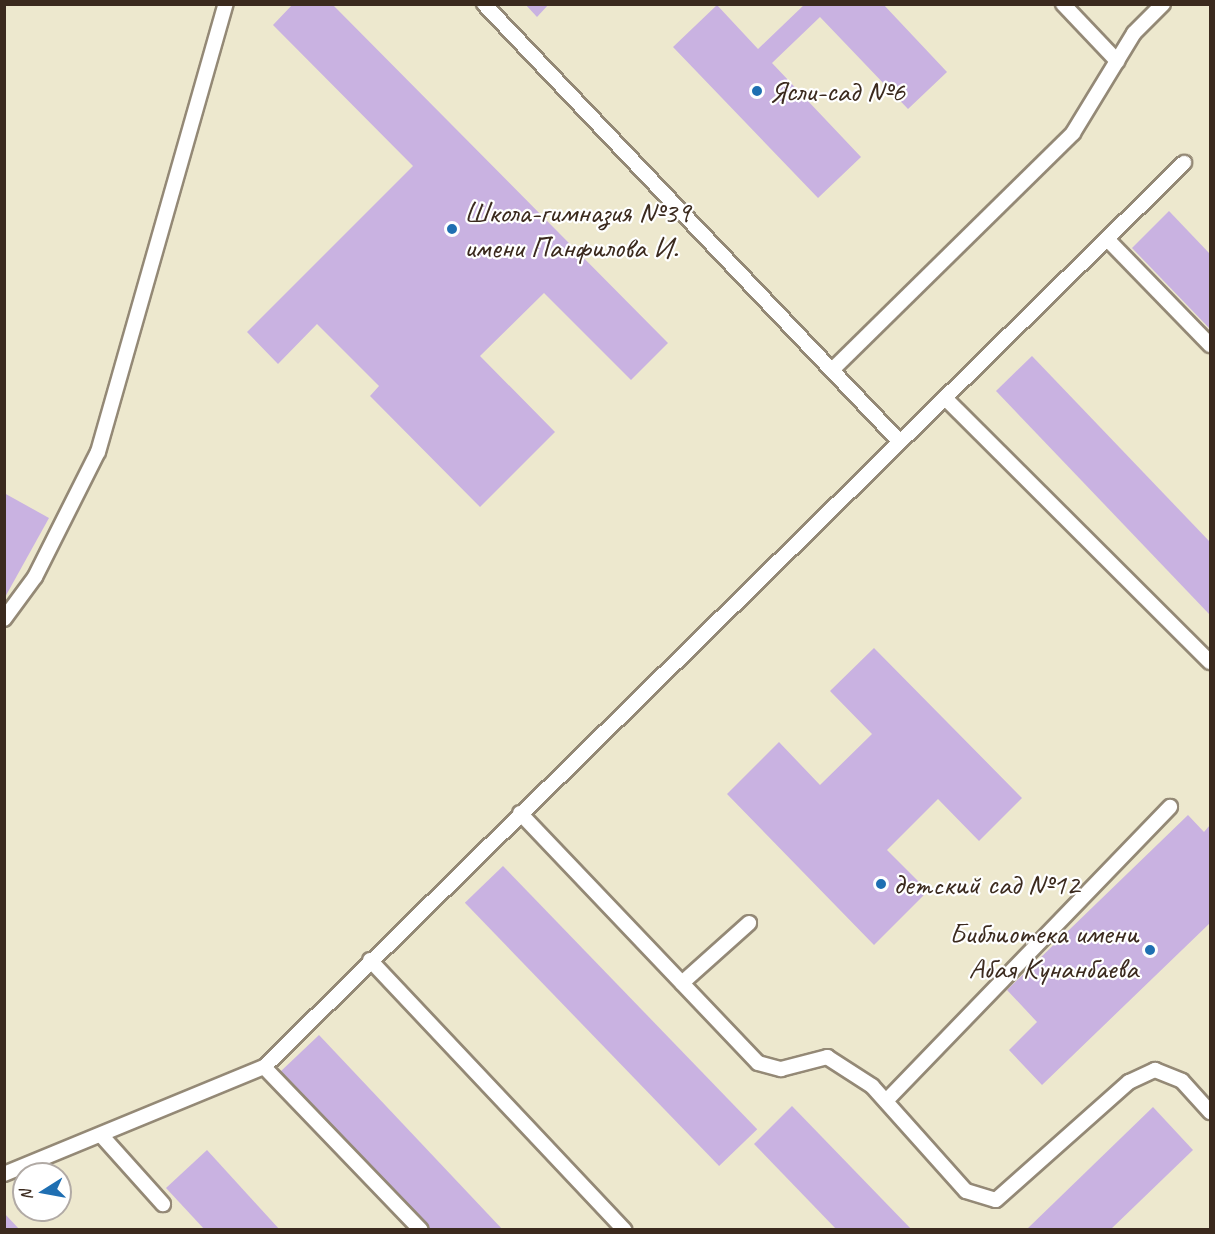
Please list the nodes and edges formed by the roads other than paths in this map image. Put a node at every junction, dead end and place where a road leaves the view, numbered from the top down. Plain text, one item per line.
1 (226, 4) edge
2 (484, 4) edge
3 (1063, 4) edge
4 (1164, 4) edge
5 (1117, 61) junction
6 (1184, 163) dead end
7 (1107, 239) junction
8 (1210, 345) edge
9 (832, 370) junction
10 (945, 398) junction
11 (900, 442) junction
12 (5, 620) edge
13 (1210, 662) edge
14 (1170, 807) dead end
15 (520, 813) junction
16 (749, 923) dead end
17 (370, 960) junction
18 (682, 983) junction
19 (264, 1067) junction
20 (886, 1101) junction
21 (1210, 1112) edge
22 (102, 1135) junction
23 (4, 1174) edge
24 (163, 1204) dead end
25 (421, 1230) edge
26 (624, 1230) edge

1 - 12 lane
2 - 9 lane
3 - 5 lane
4 - 5 lane
5 - 9 lane
6 - 7 lane
7 - 8 lane
7 - 10 lane
9 - 11 lane
10 - 11 lane
10 - 13 lane
11 - 15 lane
14 - 20 lane
15 - 17 lane
15 - 18 lane
16 - 18 lane
17 - 19 lane
17 - 26 lane
18 - 20 lane
19 - 22 lane
19 - 25 lane
20 - 21 lane
22 - 23 lane
22 - 24 lane

